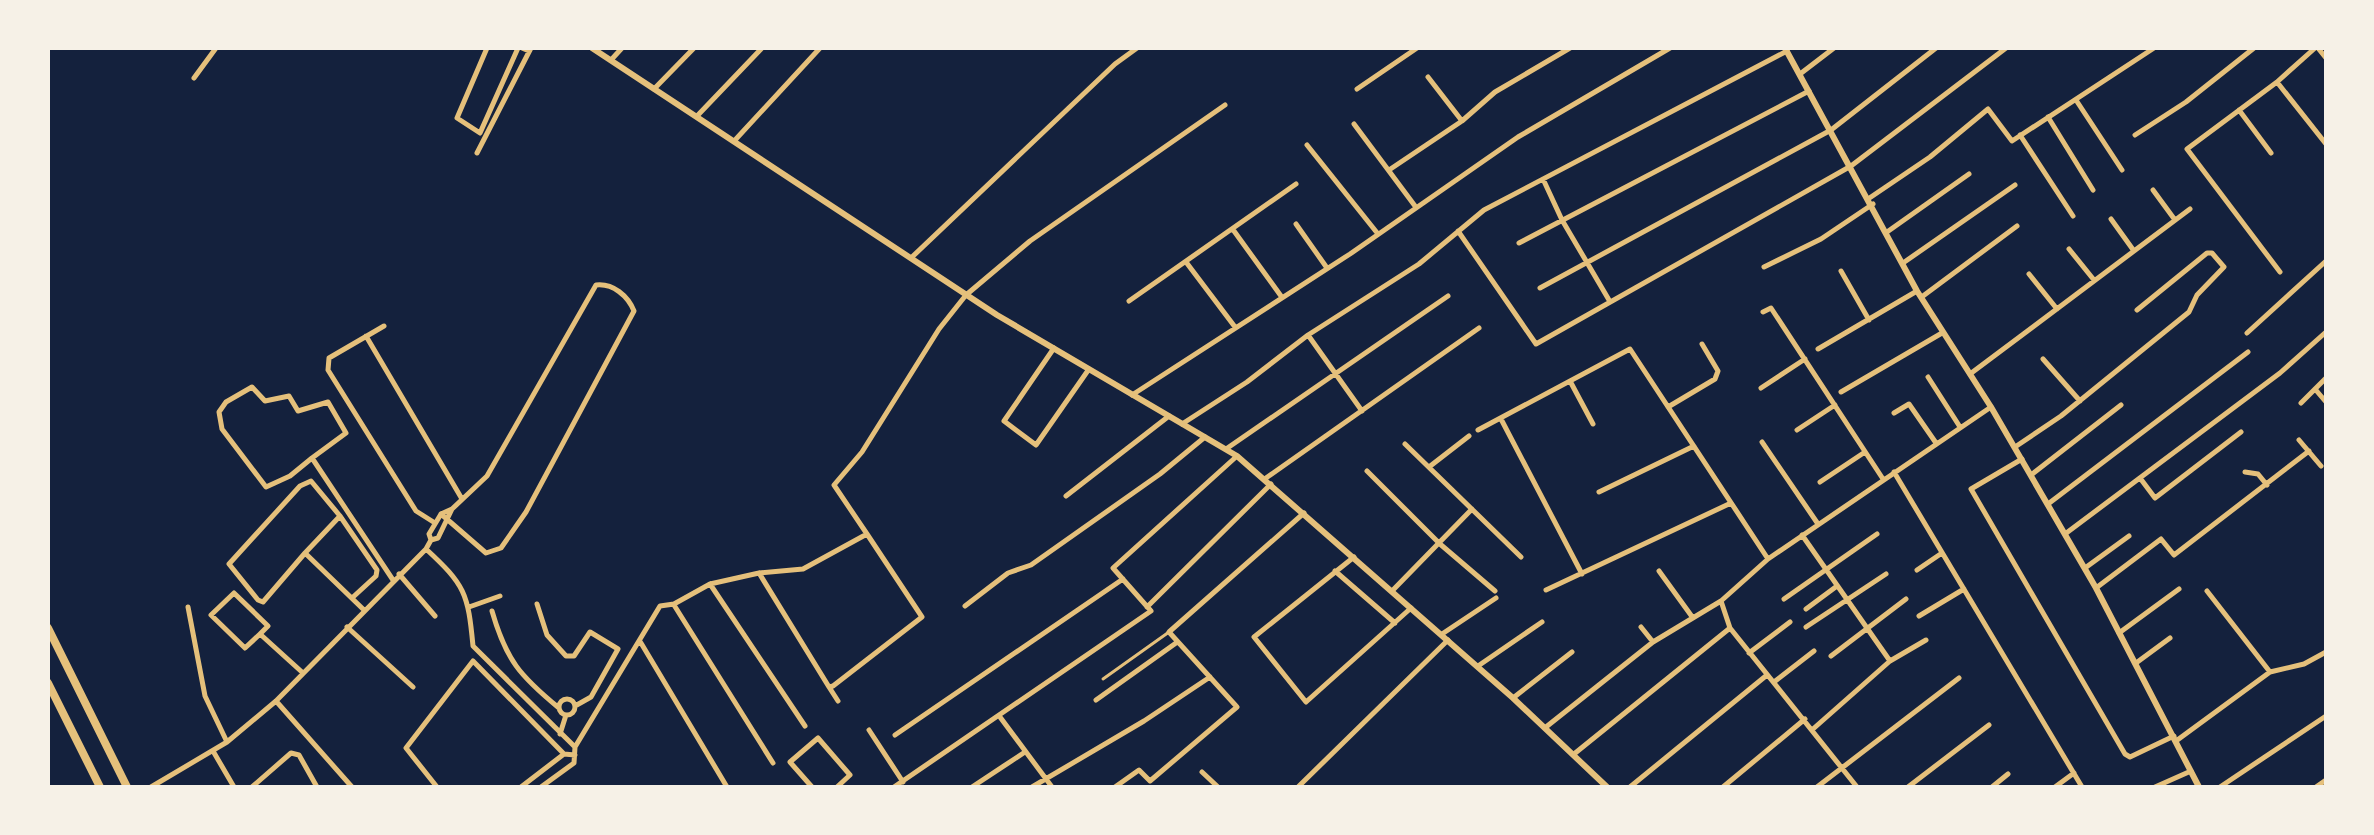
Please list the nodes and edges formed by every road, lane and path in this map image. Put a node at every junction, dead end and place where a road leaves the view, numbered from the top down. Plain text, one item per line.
1 (216, 48) edge
2 (487, 48) edge
3 (520, 48) edge
4 (592, 48) edge
5 (622, 48) edge
6 (694, 48) edge
7 (762, 48) edge
8 (820, 48) edge
9 (1137, 48) edge
10 (1417, 48) edge
11 (1570, 48) edge
12 (1670, 48) edge
13 (1834, 48) edge
14 (1936, 48) edge
15 (2006, 48) edge
16 (2154, 48) edge
17 (2254, 48) edge
18 (2316, 48) edge
19 (1786, 49) edge
20 (530, 50) edge
21 (2326, 58) edge
22 (611, 60) junction
23 (1800, 74) junction
24 (1428, 77) dead end
25 (194, 78) dead end
26 (2277, 82) junction
27 (654, 89) junction
28 (1357, 89) dead end
29 (1809, 91) junction
30 (2076, 100) junction
31 (1225, 105) dead end
32 (2239, 110) junction
33 (698, 115) junction
34 (2048, 117) junction
35 (1462, 121) junction
36 (1354, 124) dead end
37 (1831, 130) junction
38 (2020, 135) junction
39 (2135, 135) dead end
40 (736, 139) junction
41 (2326, 144) edge
42 (1307, 145) dead end
43 (477, 153) dead end
44 (2271, 153) dead end
45 (1851, 166) junction
46 (1389, 170) junction
47 (2122, 170) dead end
48 (1969, 174) dead end
49 (1543, 179) junction
50 (1296, 184) dead end
51 (2015, 185) dead end
52 (2093, 190) dead end
53 (2153, 190) dead end
54 (1871, 202) junction
55 (1415, 206) junction
56 (2190, 209) dead end
57 (2073, 216) dead end
58 (2111, 219) dead end
59 (1562, 220) junction
60 (2175, 220) junction
61 (1296, 224) dead end
62 (2017, 226) dead end
63 (1234, 231) junction
64 (1458, 231) junction
65 (1887, 232) junction
66 (1378, 234) junction
67 (1519, 243) dead end
68 (2069, 249) dead end
69 (2134, 251) junction
70 (911, 258) junction
71 (1586, 261) junction
72 (2326, 261) edge
73 (1186, 262) junction
74 (1903, 263) junction
75 (1764, 267) dead end
76 (1327, 268) junction
77 (1841, 271) dead end
78 (2280, 272) dead end
79 (2029, 274) dead end
80 (2094, 280) junction
81 (1540, 288) dead end
82 (1920, 294) junction
83 (966, 295) junction
84 (1281, 296) junction
85 (1448, 296) dead end
86 (1609, 300) junction
87 (1129, 301) dead end
88 (2057, 309) junction
89 (2137, 310) dead end
90 (1763, 312) dead end
91 (1869, 320) junction
92 (384, 326) dead end
93 (1235, 327) junction
94 (1479, 328) dead end
95 (2326, 332) edge
96 (1942, 333) junction
97 (2247, 333) dead end
98 (1308, 335) junction
99 (366, 336) junction
100 (1702, 344) dead end
101 (1054, 348) junction
102 (1818, 349) dead end
103 (2248, 352) dead end
104 (1805, 359) junction
105 (2043, 359) dead end
106 (1089, 369) junction
107 (1335, 374) junction
108 (1970, 374) junction
109 (1928, 377) dead end
110 (2326, 378) edge
111 (1570, 381) junction
112 (1761, 388) dead end
113 (2315, 389) junction
114 (1841, 392) dead end
115 (1132, 395) junction
116 (2080, 401) junction
117 (2326, 402) edge
118 (2301, 403) dead end
119 (1835, 405) junction
120 (2121, 405) dead end
121 (1668, 407) junction
122 (1991, 407) junction
123 (1362, 411) junction
124 (1894, 413) dead end
125 (1169, 416) junction
126 (1501, 419) junction
127 (1182, 424) junction
128 (1593, 424) dead end
129 (1960, 427) junction
130 (1478, 430) dead end
131 (1797, 430) dead end
132 (2241, 432) dead end
133 (1469, 436) dead end
134 (1205, 437) junction
135 (2299, 440) dead end
136 (1762, 442) dead end
137 (1936, 443) junction
138 (1405, 444) dead end
139 (1694, 446) junction
140 (2015, 447) junction
141 (1226, 449) junction
142 (2309, 451) junction
143 (1865, 452) junction
144 (1237, 456) junction
145 (312, 458) junction
146 (2022, 459) junction
147 (2321, 466) dead end
148 (1429, 467) junction
149 (1367, 471) dead end
150 (1893, 471) junction
151 (2245, 472) dead end
152 (2031, 475) junction
153 (2140, 478) junction
154 (1883, 479) junction
155 (1269, 480) junction
156 (1820, 482) dead end
157 (2267, 485) junction
158 (1599, 492) dead end
159 (1066, 496) dead end
160 (462, 499) junction
161 (1731, 503) junction
162 (2048, 504) junction
163 (452, 509) junction
164 (1472, 509) junction
165 (1305, 512) junction
166 (441, 514) junction
167 (340, 516) junction
168 (449, 520) junction
169 (435, 523) junction
170 (1818, 524) junction
171 (867, 534) junction
172 (1877, 534) dead end
173 (2065, 534) junction
174 (1802, 535) junction
175 (2129, 536) dead end
176 (431, 540) junction
177 (1440, 544) junction
178 (426, 549) junction
179 (305, 553) junction
180 (1942, 553) junction
181 (1354, 556) junction
182 (1521, 557) dead end
183 (1768, 559) junction
184 (2085, 568) junction
185 (1824, 569) junction
186 (1917, 570) dead end
187 (1335, 571) junction
188 (1659, 571) dead end
189 (759, 573) junction
190 (398, 574) junction
191 (1582, 574) junction
192 (1886, 574) dead end
193 (1123, 579) junction
194 (393, 580) junction
195 (710, 584) junction
196 (1837, 586) junction
197 (2096, 588) junction
198 (1964, 589) junction
199 (2179, 589) dead end
200 (1393, 590) junction
201 (1546, 590) dead end
202 (2207, 591) dead end
203 (500, 596) dead end
204 (352, 598) junction
205 (1784, 599) dead end
206 (1906, 599) dead end
207 (1721, 601) junction
208 (1847, 601) junction
209 (537, 604) dead end
210 (674, 604) junction
211 (965, 606) dead end
212 (188, 607) dead end
213 (469, 607) junction
214 (1147, 607) junction
215 (1412, 607) junction
216 (1806, 609) dead end
217 (364, 610) junction
218 (492, 611) dead end
219 (435, 616) dead end
220 (1919, 616) dead end
221 (1693, 618) junction
222 (1542, 622) dead end
223 (1790, 622) dead end
224 (1395, 624) junction
225 (347, 627) junction
226 (1641, 627) dead end
227 (1806, 627) dead end
228 (48, 628) edge
229 (1730, 628) junction
230 (1867, 629) junction
231 (1169, 632) junction
232 (2119, 633) junction
233 (260, 634) junction
234 (1442, 634) junction
235 (2170, 638) dead end
236 (1448, 640) junction
237 (1926, 640) dead end
238 (1653, 642) junction
239 (641, 643) junction
240 (1176, 643) junction
241 (1814, 651) dead end
242 (1572, 652) dead end
243 (2326, 652) edge
244 (1749, 653) junction
245 (1831, 656) dead end
246 (1890, 661) junction
247 (2136, 663) junction
248 (1478, 666) junction
249 (2270, 672) junction
250 (303, 673) junction
251 (1767, 675) junction
252 (1210, 677) junction
253 (1959, 678) dead end
254 (1103, 679) dead end
255 (1774, 682) junction
256 (48, 683) edge
257 (413, 687) dead end
258 (829, 687) junction
259 (1513, 698) junction
260 (1096, 700) dead end
261 (276, 701) junction
262 (838, 701) dead end
263 (575, 706) junction
264 (559, 708) junction
265 (566, 715) junction
266 (2326, 716) edge
267 (1000, 717) junction
268 (1805, 719) junction
269 (1989, 725) dead end
270 (805, 726) dead end
271 (1546, 727) junction
272 (1813, 729) junction
273 (869, 730) dead end
274 (560, 734) junction
275 (895, 735) dead end
276 (2175, 739) junction
277 (227, 742) junction
278 (575, 747) junction
279 (213, 751) junction
280 (1025, 752) junction
281 (564, 754) junction
282 (1574, 754) junction
283 (575, 755) junction
284 (773, 763) dead end
285 (1842, 768) junction
286 (2191, 771) junction
287 (1202, 772) dead end
288 (2074, 773) junction
289 (2008, 774) dead end
290 (1044, 778) junction
291 (2326, 780) edge
292 (903, 782) junction
293 (258, 785) edge
294 (100, 787) edge
295 (127, 787) edge
296 (151, 787) edge
297 (234, 787) edge
298 (317, 787) edge
299 (352, 787) edge
300 (437, 787) edge
301 (521, 787) edge
302 (541, 787) edge
303 (727, 787) edge
304 (812, 787) edge
305 (837, 787) edge
306 (894, 787) edge
307 (972, 787) edge
308 (1032, 787) edge
309 (1052, 787) edge
310 (1115, 787) edge
311 (1218, 787) edge
312 (1298, 787) edge
313 (1607, 787) edge
314 (1630, 787) edge
315 (1723, 787) edge
316 (1817, 787) edge
317 (1857, 787) edge
318 (1908, 787) edge
319 (1992, 787) edge
320 (2055, 787) edge
321 (2082, 787) edge
322 (2155, 787) edge
323 (2199, 787) edge
324 (2220, 787) edge
325 (2316, 787) edge

1 - 25 street
2 - 3 street
3 - 20 street
4 - 22 street
5 - 22 street
6 - 27 street
7 - 33 street
8 - 40 street
9 - 70 street
10 - 28 street
11 - 35 street
12 - 55 street
13 - 23 street
14 - 37 street
15 - 45 street
16 - 30 street
17 - 39 street
18 - 21 street
18 - 26 street
19 - 23 street
19 - 49 street
20 - 43 street
22 - 27 street
23 - 29 street
24 - 35 street
26 - 32 street
26 - 41 street
27 - 33 street
29 - 37 street
29 - 59 street
30 - 34 street
30 - 47 street
31 - 83 street
32 - 44 street
32 - 78 street
33 - 40 street
34 - 38 street
34 - 52 street
35 - 46 street
36 - 46 street
37 - 45 street
37 - 71 street
38 - 54 street
38 - 57 street
40 - 70 street
42 - 66 street
45 - 54 street
45 - 86 street
46 - 55 street
48 - 65 street
49 - 59 street
49 - 64 street
50 - 63 street
51 - 74 street
53 - 60 street
54 - 65 street
54 - 75 street
55 - 66 street
56 - 60 street
58 - 69 street
59 - 67 street
59 - 71 street
60 - 69 street
61 - 76 street
62 - 82 street
63 - 73 street
63 - 84 street
64 - 86 street
64 - 98 street
65 - 74 street
66 - 76 street
68 - 80 street
69 - 80 street
70 - 83 street
71 - 81 street
71 - 86 street
72 - 97 street
73 - 87 street
73 - 93 street
74 - 82 street
76 - 84 street
77 - 91 street
79 - 88 street
80 - 88 street
82 - 91 street
82 - 96 street
83 - 101 street
83 - 171 street
84 - 93 street
85 - 107 street
88 - 108 street
89 - 116 street
90 - 104 street
91 - 102 street
92 - 99 street
93 - 115 street
94 - 123 street
95 - 153 street
96 - 108 street
96 - 114 street
98 - 107 street
98 - 127 street
99 - 160 street
99 - 169 street
100 - 121 street
101 - 106 street
101 - 106 street
103 - 162 street
104 - 112 street
104 - 119 street
105 - 116 street
106 - 115 street
107 - 123 street
107 - 141 street
108 - 122 street
109 - 129 street
110 - 113 street
111 - 121 street
111 - 126 street
111 - 128 street
113 - 117 street
113 - 118 street
115 - 125 street
116 - 140 street
119 - 131 street
119 - 143 street
120 - 152 street
121 - 139 street
122 - 129 street
122 - 140 street
123 - 155 street
124 - 137 street
125 - 127 street
125 - 159 street
126 - 130 street
126 - 191 street
127 - 134 street
129 - 137 street
132 - 153 street
133 - 148 street
134 - 141 street
134 - 211 street
135 - 142 street
136 - 170 street
137 - 150 street
138 - 148 street
139 - 158 street
139 - 161 street
140 - 146 street
141 - 144 street
142 - 147 street
142 - 157 street
143 - 154 street
143 - 156 street
144 - 155 street
144 - 193 street
145 - 145 street
145 - 194 street
146 - 152 street
146 - 276 street
148 - 164 street
149 - 177 street
150 - 154 street
150 - 180 street
151 - 157 street
152 - 162 street
153 - 173 street
154 - 170 street
155 - 165 street
155 - 214 street
157 - 197 street
160 - 163 street
160 - 168 street
161 - 183 street
161 - 191 street
162 - 173 street
163 - 166 street
163 - 168 street
164 - 177 street
164 - 182 street
165 - 181 street
165 - 231 street
166 - 168 street
166 - 169 street
167 - 179 street
167 - 179 street
167 - 204 street
168 - 176 street
169 - 176 street
170 - 174 street
171 - 189 street
171 - 258 street
172 - 185 street
173 - 184 street
174 - 183 street
174 - 185 street
175 - 184 street
176 - 178 street
177 - 200 street
177 - 234 street
178 - 190 street
178 - 213 street
179 - 204 street
180 - 186 street
180 - 198 street
181 - 187 street
181 - 200 street
183 - 207 street
184 - 197 street
185 - 196 street
185 - 205 street
187 - 224 street
187 - 224 street
188 - 221 street
189 - 195 street
189 - 258 street
190 - 194 street
190 - 219 street
191 - 201 street
192 - 208 street
193 - 214 street
193 - 275 street
194 - 217 street
195 - 210 street
195 - 270 street
196 - 208 street
196 - 216 street
197 - 232 street
198 - 220 street
198 - 288 street
199 - 232 street
200 - 215 street
202 - 249 street
203 - 213 street
204 - 217 street
206 - 230 street
207 - 221 street
207 - 229 street
208 - 227 street
208 - 230 street
209 - 263 street
210 - 239 street
210 - 284 street
212 - 277 street
213 - 274 street
214 - 267 street
215 - 224 street
215 - 234 street
217 - 225 street
218 - 264 street
221 - 238 street
222 - 248 street
223 - 244 street
225 - 250 street
225 - 257 street
226 - 238 street
228 - 295 highway
229 - 244 street
229 - 282 street
230 - 245 street
230 - 246 street
231 - 240 street
231 - 254 lane
232 - 247 street
233 - 233 street
233 - 250 street
234 - 236 street
235 - 247 street
236 - 248 street
236 - 312 street
237 - 246 street
238 - 271 street
239 - 278 street
239 - 303 street
240 - 252 street
240 - 260 street
241 - 255 street
242 - 259 street
243 - 249 street
244 - 251 street
246 - 272 street
247 - 276 street
248 - 259 street
249 - 276 street
250 - 261 street
251 - 255 street
251 - 314 street
252 - 290 street
252 - 310 street
253 - 285 street
255 - 268 street
256 - 294 highway
258 - 262 street
259 - 271 street
261 - 277 street
261 - 299 street
263 - 264 street
263 - 265 street
264 - 265 street
265 - 274 street
266 - 324 street
267 - 280 street
267 - 292 street
268 - 272 street
268 - 315 street
269 - 318 street
271 - 282 street
272 - 285 street
273 - 292 street
274 - 278 street
276 - 286 street
277 - 279 street
278 - 283 street
279 - 296 street
279 - 297 street
280 - 290 street
280 - 307 street
281 - 283 street
281 - 300 street
281 - 301 street
282 - 313 street
283 - 302 street
285 - 316 street
285 - 317 street
286 - 322 street
286 - 323 street
287 - 311 street
288 - 320 street
288 - 321 street
289 - 319 street
290 - 308 street
290 - 309 street
291 - 325 street
292 - 306 street
293 - 298 street
304 - 305 street

